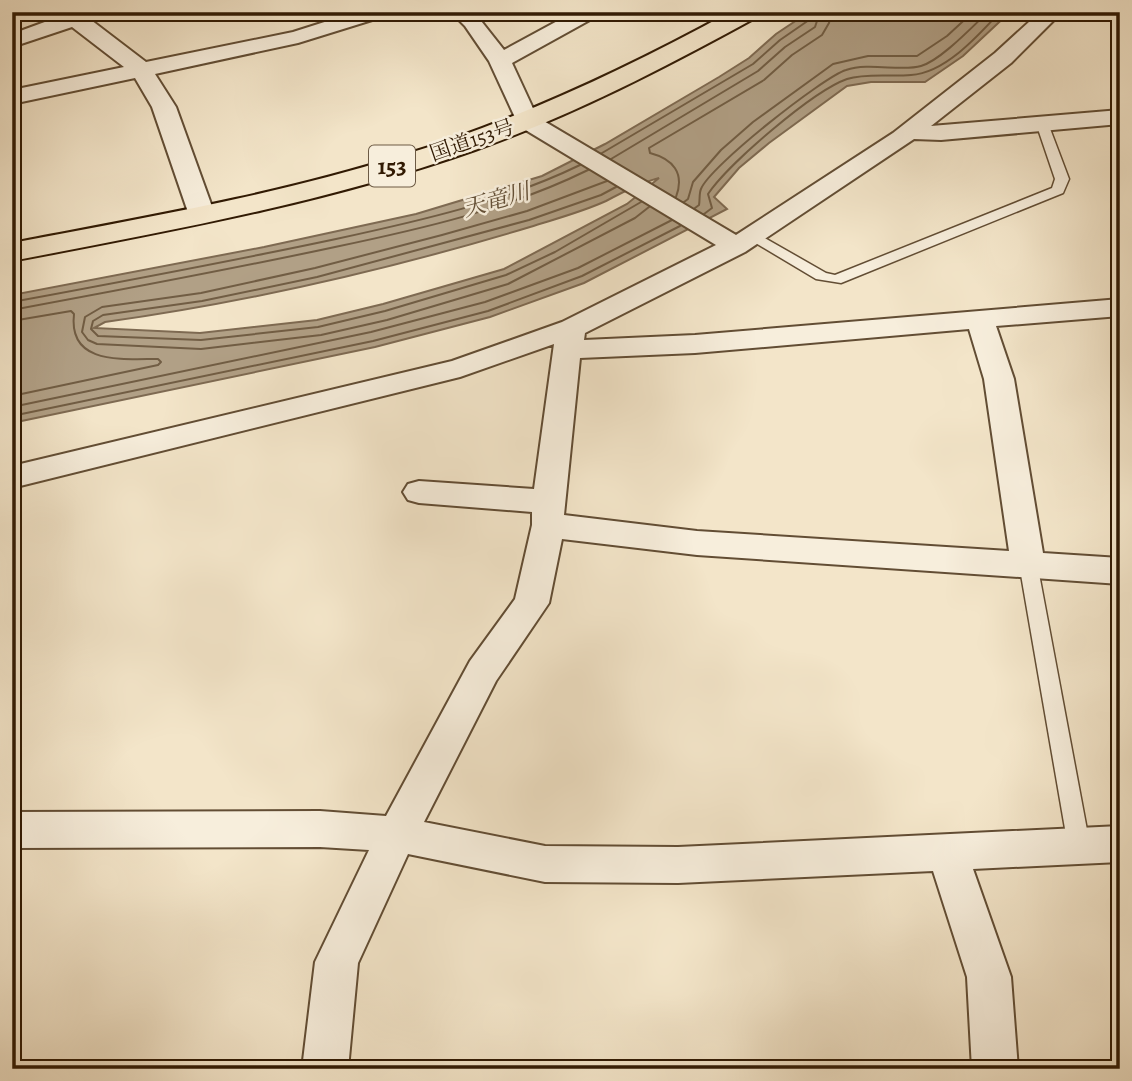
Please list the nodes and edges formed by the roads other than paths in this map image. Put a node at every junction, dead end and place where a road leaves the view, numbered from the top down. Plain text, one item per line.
1 (378, 12) edge
2 (461, 12) edge
3 (590, 12) edge
4 (748, 12) edge
5 (1052, 12) edge
6 (85, 15) edge
7 (12, 41) edge
8 (500, 61) junction
9 (142, 70) junction
10 (12, 97) edge
11 (1120, 117) edge
12 (535, 125) junction
13 (1043, 125) junction
14 (909, 132) junction
15 (202, 215) junction
16 (737, 240) junction
17 (12, 252) edge
18 (1120, 307) edge
19 (980, 320) junction
20 (570, 339) junction
21 (12, 477) edge
22 (419, 492) dead end
23 (548, 513) junction
24 (1028, 563) junction
25 (1120, 571) edge
26 (12, 830) edge
27 (397, 834) junction
28 (1120, 844) edge
29 (1079, 846) junction
30 (947, 851) junction
31 (325, 1069) edge
32 (995, 1069) edge

1 - 9 street
2 - 8 street
3 - 8 street
4 - 12 highway, 国道153号 / 153
5 - 14 street
6 - 7 street
6 - 9 street
8 - 12 street
9 - 10 street
9 - 15 street
11 - 13 street
12 - 15 highway, 国道153号 / 153
12 - 16 street
13 - 14 street
13 - 16 lane
14 - 16 street
15 - 17 highway, 国道153号 / 153
16 - 20 street
18 - 19 street
19 - 20 street
19 - 24 street
20 - 21 street
20 - 23 street
22 - 23 street
23 - 24 street
23 - 27 street
24 - 25 street
24 - 29 lane
26 - 27 street
27 - 30 street
27 - 31 street
28 - 29 street
29 - 30 street
30 - 32 street

